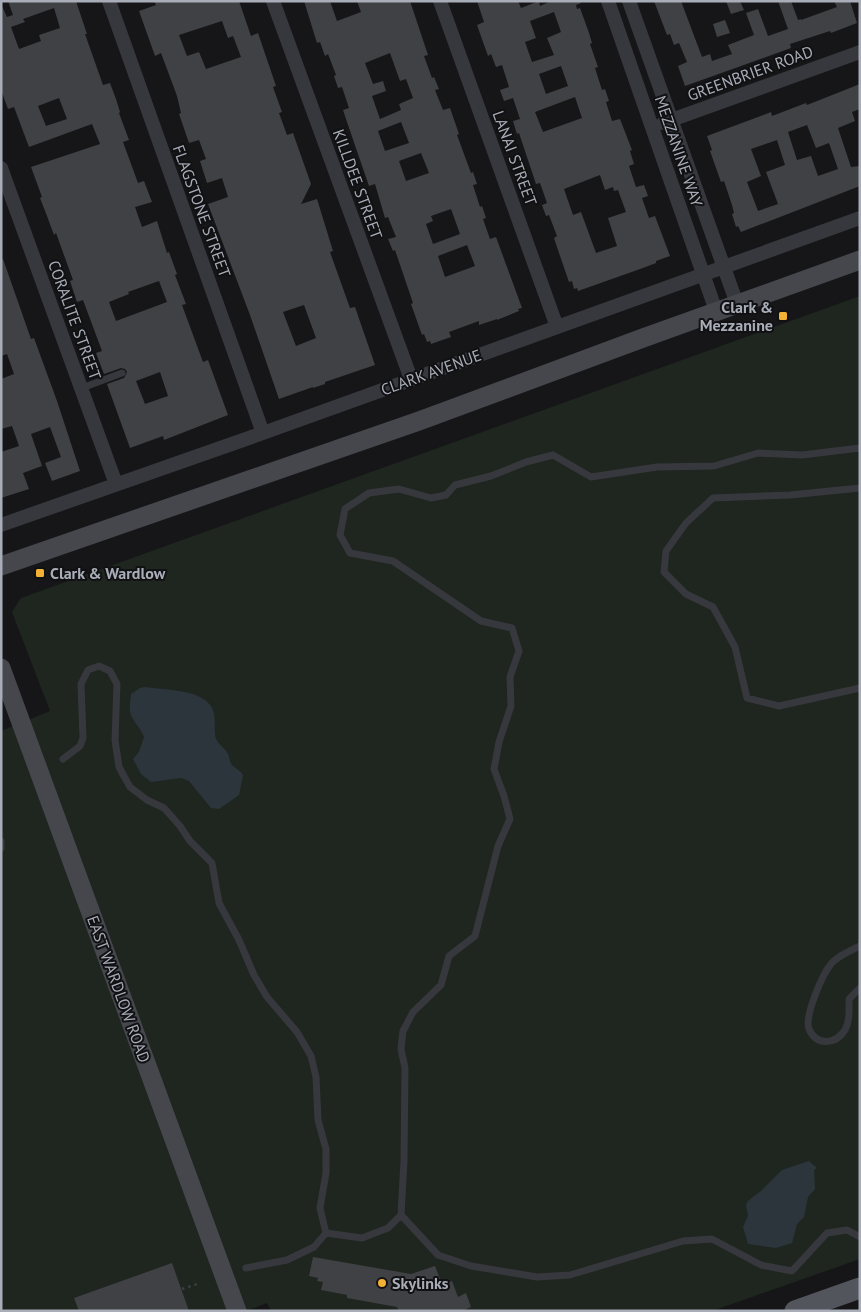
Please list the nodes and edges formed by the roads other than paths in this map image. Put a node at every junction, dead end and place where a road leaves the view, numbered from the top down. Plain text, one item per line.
1 (109, 1) edge
2 (273, 1) edge
3 (440, 1) edge
4 (608, 1) edge
5 (629, 1) edge
6 (860, 52) edge
7 (671, 120) junction
8 (652, 127) junction
9 (1, 168) edge
10 (860, 218) edge
11 (860, 260) edge
12 (724, 267) junction
13 (703, 274) junction
14 (737, 304) junction
15 (716, 311) junction
16 (557, 327) junction
17 (122, 373) dead end
18 (411, 379) junction
19 (82, 388) junction
20 (263, 433) junction
21 (860, 448) edge
22 (116, 484) junction
23 (860, 488) edge
24 (1, 525) edge
25 (1, 566) edge
26 (1, 668) edge
27 (860, 688) edge
28 (63, 760) dead end
29 (1, 841) edge
30 (1, 848) edge
31 (860, 946) edge
32 (860, 988) edge
33 (401, 1214) junction
34 (326, 1233) junction
35 (860, 1237) edge
36 (246, 1268) dead end
37 (860, 1288) edge
38 (237, 1311) edge
39 (795, 1311) edge

1 - 20 street, FLAGSTONE STREET
2 - 18 street, KILLDEE STREET
3 - 16 street, LANAI STREET
4 - 8 street, MEZZANINE WAY
5 - 7 street, MEZZANINE WAY
6 - 7 street, GREENBRIER ROAD
7 - 8 street, GREENBRIER ROAD
7 - 12 street, MEZZANINE WAY
8 - 13 street, MEZZANINE WAY
9 - 19 street, CORALITE STREET
10 - 12 street, CLARK AVENUE
11 - 14 main road
12 - 13 street, CLARK AVENUE
12 - 14 street, MEZZANINE WAY
13 - 15 street, MEZZANINE WAY
13 - 16 street, CLARK AVENUE
14 - 15 main road
15 - 25 main road
16 - 18 street, CLARK AVENUE
17 - 19 lane
18 - 20 street, CLARK AVENUE
19 - 22 street, CORALITE STREET
20 - 22 street, CLARK AVENUE
21 - 33 lane
22 - 24 street, CLARK AVENUE
23 - 27 lane
26 - 38 main road, EAST WARDLOW ROAD
28 - 34 lane
29 - 30 lane
31 - 32 lane
33 - 34 lane
33 - 35 lane
34 - 36 lane
37 - 39 main road

